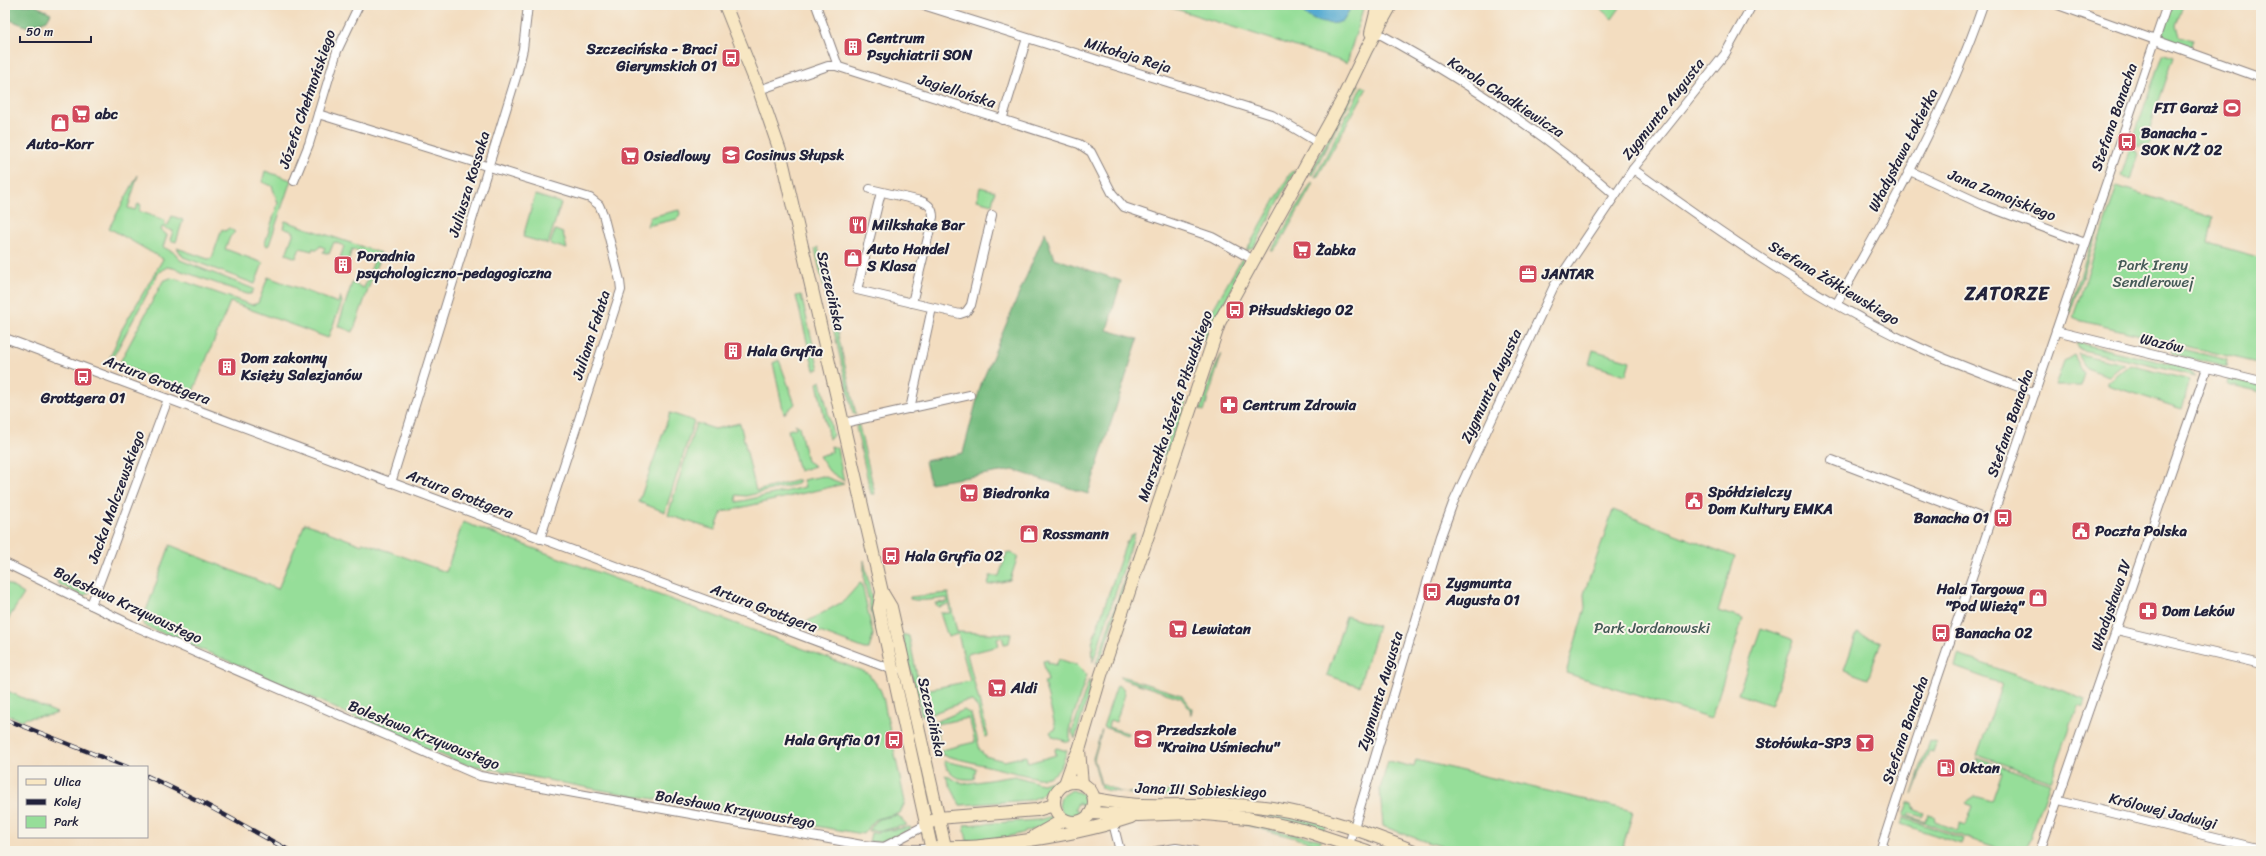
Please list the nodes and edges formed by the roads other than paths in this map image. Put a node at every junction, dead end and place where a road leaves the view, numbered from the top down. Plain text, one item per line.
1 (359, 5) edge
2 (528, 5) edge
3 (725, 5) edge
4 (816, 5) edge
5 (923, 5) edge
6 (1378, 5) edge
7 (1391, 5) edge
8 (1752, 5) edge
9 (1983, 5) edge
10 (2058, 5) edge
11 (2167, 5) edge
12 (1376, 32) junction
13 (1027, 38) junction
14 (2155, 40) junction
15 (1367, 48) junction
16 (838, 66) junction
17 (2261, 78) edge
18 (759, 90) junction
19 (318, 114) junction
20 (1002, 120) junction
21 (1319, 143) junction
22 (488, 167) junction
23 (1633, 169) junction
24 (1910, 171) junction
25 (294, 181) dead end
26 (870, 189) dead end
27 (881, 192) junction
28 (1615, 195) junction
29 (992, 215) dead end
30 (2085, 243) junction
31 (1254, 260) junction
32 (912, 303) junction
33 (1837, 303) junction
34 (932, 308) junction
35 (2056, 331) junction
36 (5, 338) edge
37 (2207, 368) junction
38 (2261, 381) edge
39 (2035, 392) junction
40 (970, 395) dead end
41 (168, 399) junction
42 (910, 409) junction
43 (844, 423) junction
44 (1832, 460) dead end
45 (391, 483) junction
46 (1991, 521) junction
47 (540, 539) junction
48 (5, 563) edge
49 (882, 592) junction
50 (91, 605) junction
51 (2117, 630) junction
52 (2261, 664) edge
53 (892, 670) junction
54 (906, 674) junction
55 (1079, 750) junction
56 (1065, 784) junction
57 (1082, 784) junction
58 (1094, 799) junction
59 (2059, 800) junction
60 (1054, 805) junction
61 (1091, 813) junction
62 (1138, 815) junction
63 (938, 818) junction
64 (1063, 820) junction
65 (1113, 823) junction
66 (926, 825) junction
67 (1353, 827) junction
68 (1030, 839) junction
69 (883, 847) junction
70 (1348, 847) edge
71 (945, 849) edge
72 (978, 849) edge
73 (2261, 849) edge
74 (932, 850) edge
75 (1120, 851) edge
76 (1157, 851) edge
77 (1195, 851) edge
78 (1367, 851) edge
79 (1414, 851) edge
80 (1880, 851) edge
81 (2040, 851) edge

1 - 19 street, Józefa Chełmońskiego
2 - 22 street, Juliusza Kossaka
3 - 18 street, Szczecińska
4 - 16 street
5 - 13 street, Mikołaja Reja
6 - 15 street, Marszałka Józefa Piłsudskiego
7 - 12 street, Marszałka Józefa Piłsudskiego
8 - 23 street, Zygmunta Augusta
9 - 24 street, Władysława Łokietka
10 - 14 street
11 - 14 street, Stefana Banacha
12 - 15 street, Marszałka Józefa Piłsudskiego
12 - 28 street, Karola Chodkiewicza
13 - 20 street
13 - 21 street, Mikołaja Reja
14 - 17 street
14 - 30 street, Stefana Banacha
15 - 21 street, Marszałka Józefa Piłsudskiego
16 - 18 street, Jagiellońska
16 - 20 street, Jagiellońska
18 - 43 street, Szczecińska
19 - 22 street, Juliana Fałata
19 - 25 street, Józefa Chełmońskiego
20 - 31 street, Jagiellońska
21 - 31 street, Marszałka Józefa Piłsudskiego
22 - 45 street, Juliusza Kossaka
22 - 47 street, Juliana Fałata
23 - 28 street, Zygmunta Augusta
23 - 33 street, Stefana Żółkiewskiego
24 - 30 street, Jana Zamojskiego
24 - 33 street, Władysława Łokietka
26 - 27 street
27 - 32 street
27 - 32 street
28 - 67 street, Zygmunta Augusta
29 - 34 street
30 - 35 street, Stefana Banacha
31 - 55 street, Marszałka Józefa Piłsudskiego
32 - 34 street
33 - 39 street, Stefana Żółkiewskiego
34 - 42 street
35 - 37 street, Wazów
35 - 39 street, Stefana Banacha
36 - 41 street, Artura Grottgera
37 - 38 street, Wazów
37 - 51 street, Władysława IV
39 - 46 street, Stefana Banacha
40 - 42 street
41 - 45 street, Artura Grottgera
41 - 50 street, Jacka Malczewskiego
42 - 43 street
43 - 49 street, Szczecińska
44 - 46 street
45 - 47 street, Artura Grottgera
46 - 80 street, Stefana Banacha
47 - 53 street, Artura Grottgera
48 - 50 street, Bolesława Krzywoustego
49 - 53 street, Szczecińska
49 - 54 street, Szczecińska
50 - 69 street, Bolesława Krzywoustego
51 - 52 street
51 - 59 street, Władysława IV
53 - 54 street, Artura Grottgera
53 - 66 street, Szczecińska
54 - 63 street, Szczecińska
55 - 56 street, Marszałka Józefa Piłsudskiego
55 - 57 street, Marszałka Józefa Piłsudskiego
56 - 57 street
56 - 60 street
57 - 58 street
58 - 61 street
58 - 67 street, Jana III Sobieskiego
59 - 73 street, Królowej Jadwigi
59 - 81 street, Władysława IV
60 - 63 street
60 - 64 street
61 - 62 street, Jana III Sobieskiego
61 - 64 street
62 - 65 street, Jana III Sobieskiego
62 - 70 street, Jana III Sobieskiego
63 - 66 street
63 - 71 street, Szczecińska
64 - 68 street, Jana III Sobieskiego
65 - 68 street, Jana III Sobieskiego
65 - 75 street
66 - 69 street
66 - 74 street, Szczecińska
67 - 70 street
67 - 79 street, Jana III Sobieskiego
68 - 72 street, Jana III Sobieskiego
69 - 74 street, Bolesława Krzywoustego
70 - 78 street, Jana III Sobieskiego
71 - 72 street, Jana III Sobieskiego
71 - 74 street, Jana III Sobieskiego
76 - 77 street

